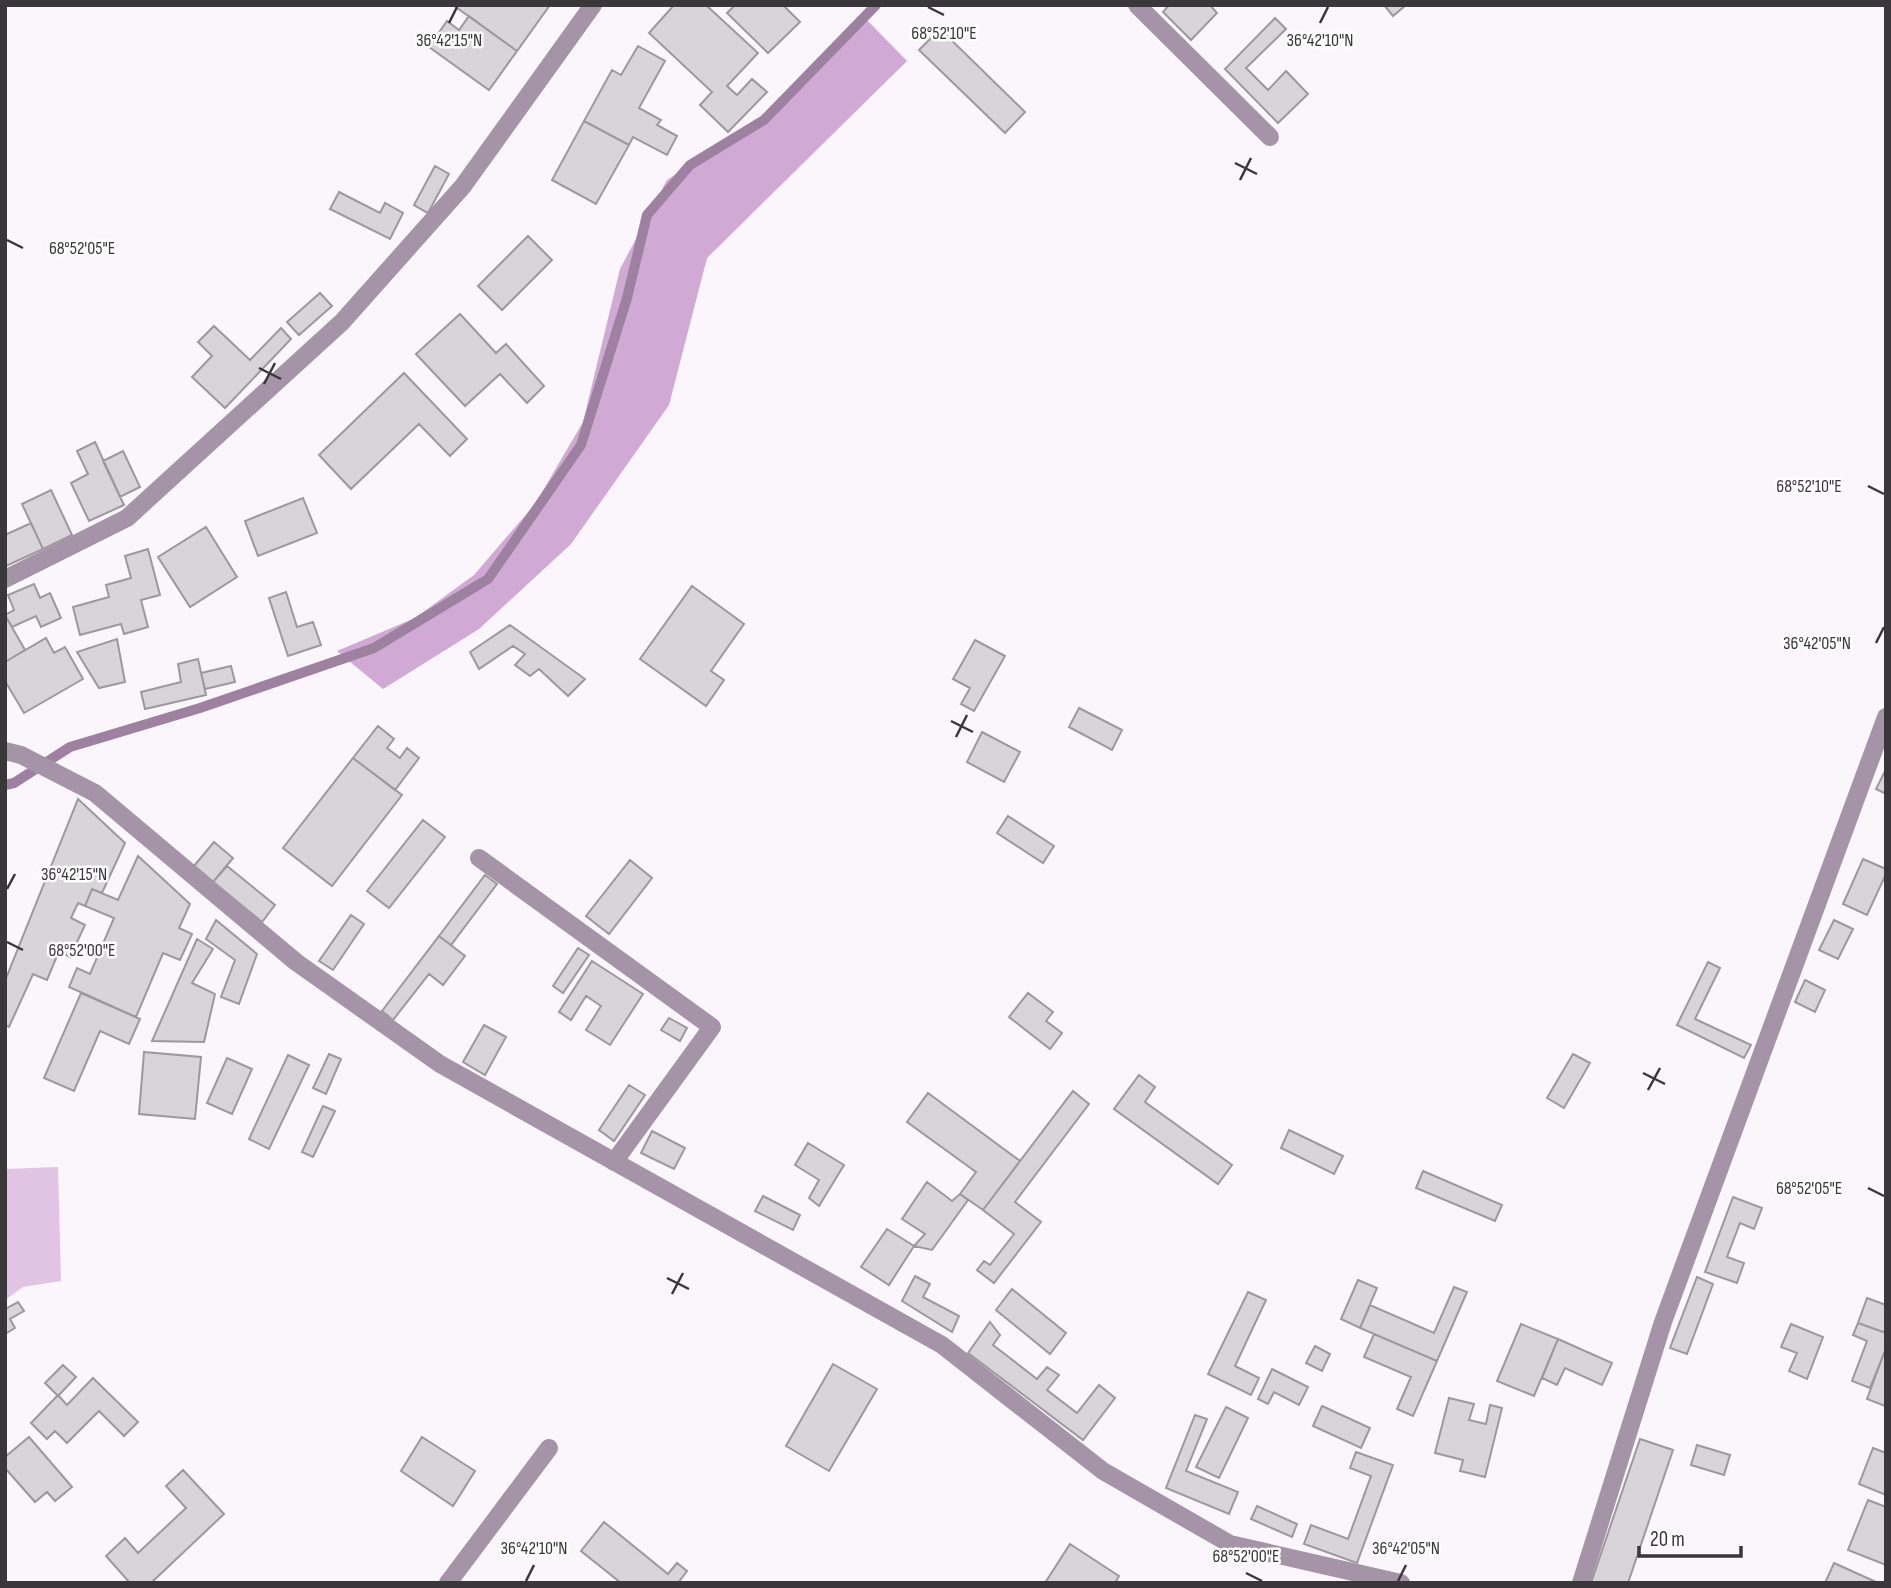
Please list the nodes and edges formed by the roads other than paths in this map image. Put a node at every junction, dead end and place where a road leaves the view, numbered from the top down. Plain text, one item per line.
1 (593, 5) edge
2 (1137, 5) edge
3 (1270, 137) dead end
4 (5, 579) edge
5 (1886, 717) edge
6 (5, 751) edge
7 (479, 858) dead end
8 (614, 1162) junction
9 (549, 1448) dead end
10 (448, 1583) edge
11 (1401, 1583) edge
12 (1581, 1583) edge

1 - 4 street
2 - 3 street
5 - 12 street
6 - 8 street
7 - 8 street
8 - 11 street
9 - 10 street

